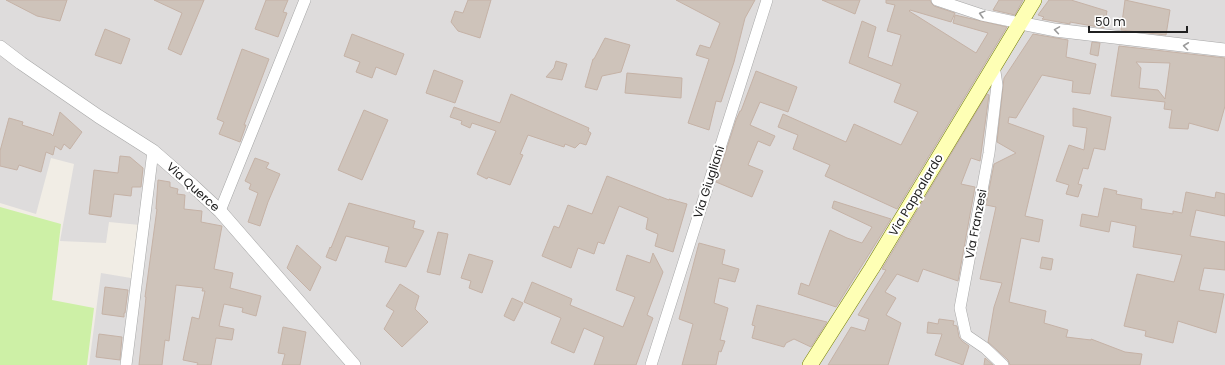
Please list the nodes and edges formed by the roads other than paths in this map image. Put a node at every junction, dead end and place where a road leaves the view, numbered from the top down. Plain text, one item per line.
1 (305, 0) edge
2 (767, 0) edge
3 (937, 0) edge
4 (1034, 0) edge
5 (1020, 23) junction
6 (0, 46) edge
7 (1225, 50) edge
8 (994, 65) junction
9 (153, 151) junction
10 (220, 211) junction
11 (126, 365) edge
12 (354, 365) edge
13 (651, 365) edge
14 (810, 365) edge
15 (1003, 365) edge

1 - 10 street
2 - 13 street, Via Giugliani
5 -> 3 street
4 - 5 main road, Via Pappalardo
7 -> 5 street
5 - 8 main road, Via Pappalardo
6 - 9 street, Via Querce
8 - 14 main road, Via Pappalardo
8 - 15 street, Via Franzesi
9 - 10 street, Via Querce
9 - 11 street
10 - 12 street, Via Querce

